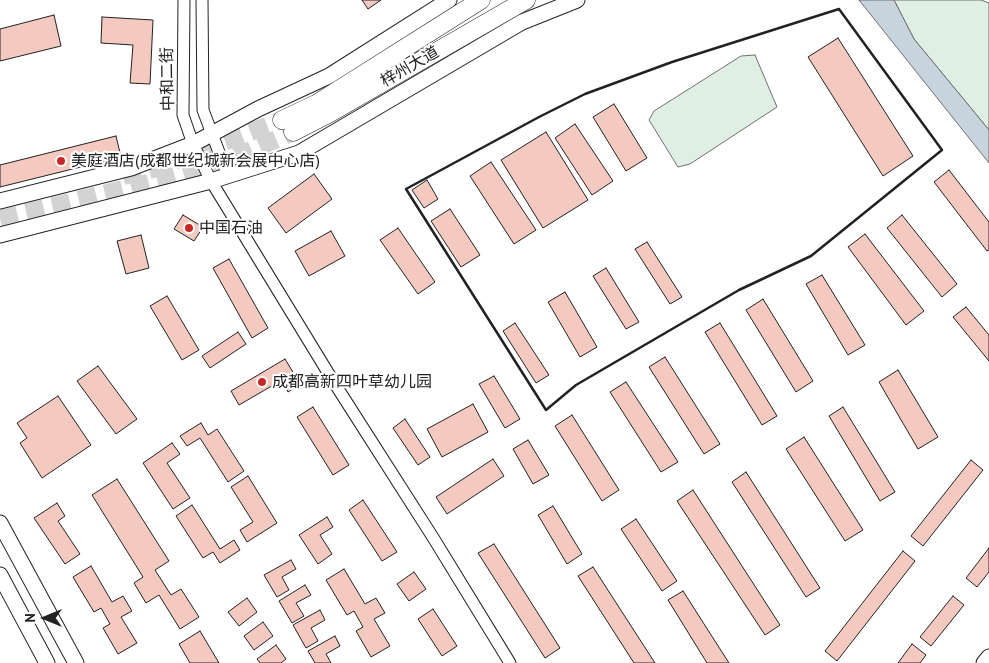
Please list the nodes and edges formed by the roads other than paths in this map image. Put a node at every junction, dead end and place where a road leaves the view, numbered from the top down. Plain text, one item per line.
1 (184, 0) edge
2 (202, 0) edge
3 (449, 0) edge
4 (481, 0) edge
5 (526, 0) edge
6 (577, 0) edge
7 (212, 135) junction
8 (194, 144) junction
9 (228, 176) junction
10 (211, 181) junction
11 (0, 200) edge
12 (0, 235) edge
13 (0, 524) edge
14 (0, 575) edge
15 (989, 657) edge
16 (47, 663) edge
17 (76, 663) edge
18 (510, 663) edge
19 (984, 663) edge

1 - 8 street, 中和二街
2 - 7 street, 中和二街
3 - 7 main road
4 - 5 highway, 梓州大道
6 - 9 main road
7 - 8 main road
7 - 9 street, 中和二街
8 - 10 street, 中和二街
8 - 11 main road
9 - 10 main road
10 - 12 main road
10 - 18 street, 中和二街
13 - 17 main road
14 - 16 main road
15 - 19 main road

